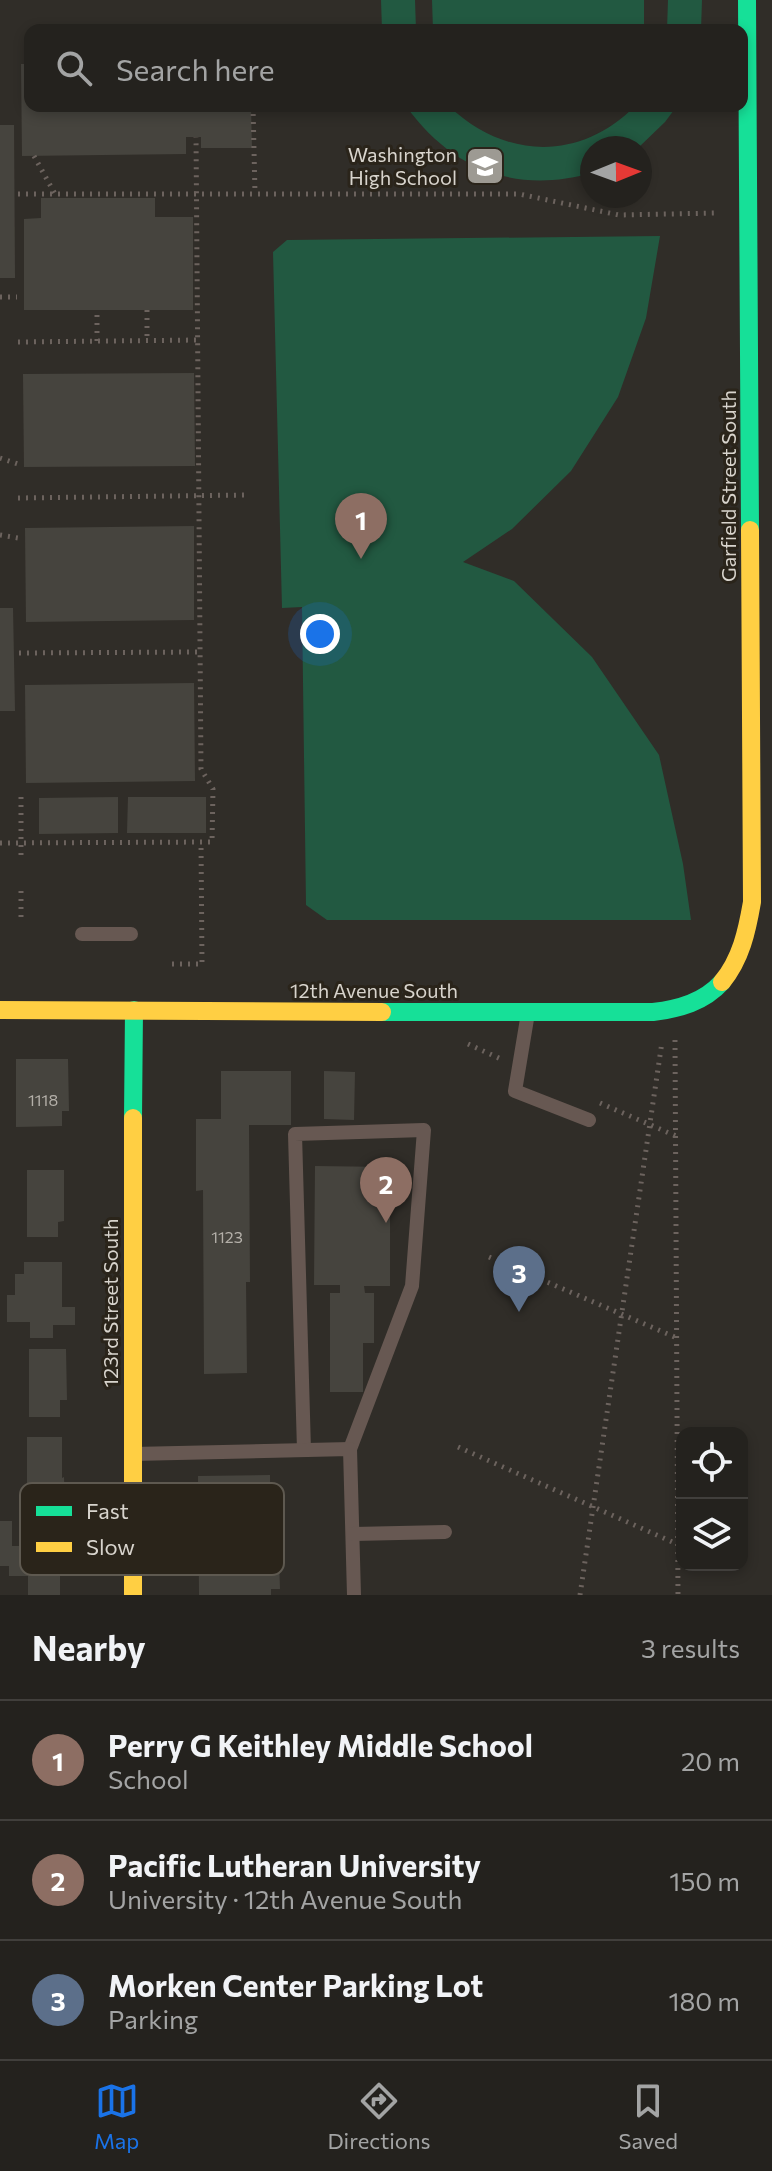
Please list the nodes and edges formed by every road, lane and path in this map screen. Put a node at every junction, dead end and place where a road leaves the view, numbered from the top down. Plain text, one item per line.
1 (747, 0) edge
2 (747, 24) edge
3 (253, 112) edge
4 (748, 112) edge
5 (196, 137) dead end
6 (34, 156) dead end
7 (18, 194) dead end
8 (55, 194) junction
9 (197, 194) junction
10 (255, 194) junction
11 (719, 213) dead end
12 (0, 297) edge
13 (17, 297) dead end
14 (97, 310) dead end
15 (147, 310) dead end
16 (198, 340) junction
17 (97, 341) junction
18 (147, 341) junction
19 (18, 342) dead end
20 (0, 458) edge
21 (18, 464) dead end
22 (246, 495) dead end
23 (199, 496) junction
24 (18, 498) dead end
25 (0, 535) edge
26 (18, 538) dead end
27 (201, 652) junction
28 (19, 653) dead end
29 (21, 791) dead end
30 (201, 842) junction
31 (0, 843) edge
32 (21, 843) junction
33 (21, 855) dead end
34 (21, 887) dead end
35 (21, 917) dead end
36 (82, 934) dead end
37 (131, 934) dead end
38 (172, 964) dead end
39 (734, 970) joint
40 (0, 1010) edge
41 (134, 1010) junction
42 (528, 1013) junction
43 (666, 1013) junction
44 (589, 1120) dead end
45 (489, 1257) dead end
46 (622, 1315) junction
47 (677, 1338) junction
48 (458, 1447) dead end
49 (350, 1449) junction
50 (304, 1450) junction
51 (133, 1454) junction
52 (133, 1483) edge
53 (677, 1499) edge
54 (593, 1508) junction
55 (445, 1532) dead end
56 (353, 1534) junction
57 (676, 1545) edge
58 (678, 1571) edge
59 (354, 1595) edge
60 (580, 1595) edge
61 (678, 1595) edge

1 - 2 street, Garfield Street South
3 - 10 path
4 - 39 street, Garfield Street South
5 - 9 path
6 - 8 path
7 - 8 path
8 - 9 path
9 - 10 path
9 - 16 path
10 - 11 path
12 - 13 path
14 - 17 path
15 - 18 path
16 - 18 path
16 - 23 path
17 - 18 path
17 - 19 path
20 - 21 path
22 - 23 path
23 - 24 path
23 - 27 path
25 - 26 path
27 - 28 path
27 - 30 path
29 - 32 path
30 - 32 path
30 - 38 path
31 - 32 path
32 - 33 path
34 - 35 path
36 - 37 lane
39 - 43 street, 12th Avenue South
40 - 41 street, 12th Avenue South
41 - 42 street, 12th Avenue South
41 - 51 street, 123rd Street South
42 - 43 street, 12th Avenue South
42 - 44 lane
43 - 46 path
43 - 47 path
45 - 46 path
46 - 47 path
46 - 54 path
47 - 53 path
48 - 54 path
49 - 50 lane
49 - 50 lane
49 - 56 lane
50 - 51 lane
51 - 52 street, 123rd Street South
54 - 57 path
54 - 60 path
55 - 56 lane
56 - 59 lane
58 - 61 path

